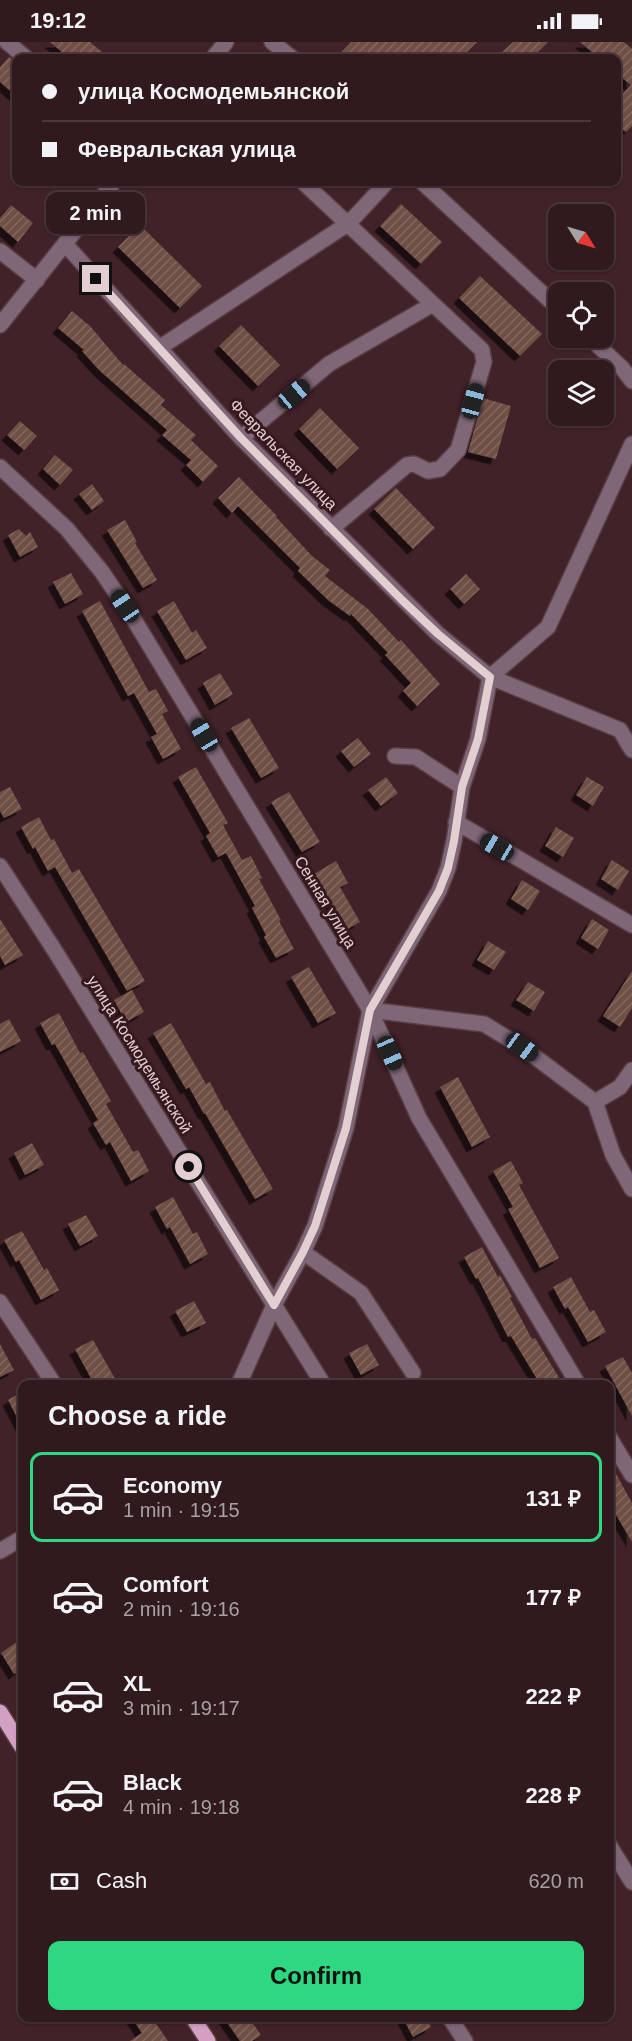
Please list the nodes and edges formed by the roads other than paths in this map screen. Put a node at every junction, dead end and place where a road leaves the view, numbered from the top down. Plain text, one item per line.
1 (7, 42) edge
2 (226, 42) edge
3 (272, 42) edge
4 (21, 54) edge
5 (216, 54) edge
6 (287, 54) edge
7 (111, 186) edge
8 (307, 186) edge
9 (383, 186) edge
10 (426, 186) edge
11 (349, 223) junction
12 (65, 244) junction
13 (0, 251) edge
14 (37, 280) junction
15 (548, 299) edge
16 (433, 304) junction
17 (0, 325) edge
18 (159, 348) junction
19 (601, 348) edge
20 (632, 381) edge
21 (241, 438) junction
22 (632, 444) edge
23 (0, 467) edge
24 (331, 529) junction
25 (490, 677) junction
26 (632, 750) edge
27 (395, 756) dead end
28 (462, 787) junction
29 (456, 822) junction
30 (0, 866) edge
31 (632, 924) edge
32 (370, 1010) junction
33 (632, 1070) edge
34 (595, 1102) junction
35 (632, 1189) edge
36 (303, 1252) junction
37 (0, 1302) edge
38 (274, 1305) junction
39 (413, 1373) dead end
40 (51, 1380) edge
41 (241, 1380) edge
42 (321, 1380) edge
43 (576, 1380) edge
44 (614, 1445) edge
45 (632, 1475) edge
46 (18, 1540) edge
47 (0, 1551) edge
48 (0, 1712) edge
49 (18, 1741) edge
50 (614, 1853) edge
51 (632, 1882) edge
52 (196, 2022) edge
53 (453, 2022) edge
54 (208, 2041) edge
55 (465, 2041) edge

1 - 4 street
2 - 5 street
3 - 6 street
7 - 12 street
8 - 11 street
9 - 11 street
10 - 15 street
11 - 16 street
11 - 18 street
12 - 14 street
12 - 18 street, Февральская улица
13 - 14 street
14 - 17 street
16 - 21 street
16 - 24 street
18 - 21 street, Февральская улица
19 - 20 street
21 - 24 street, Февральская улица
22 - 25 street
23 - 32 street, Сенная улица
24 - 25 street, Февральская улица
25 - 26 street, Февральская улица
25 - 28 street
27 - 28 street
28 - 29 street
29 - 31 street
29 - 32 street
30 - 38 street, улица Космодемьянской
32 - 34 street
32 - 36 street
32 - 43 street, Сенная улица
33 - 34 street
34 - 35 street
36 - 38 street
36 - 39 street
37 - 40 street
38 - 41 street
38 - 42 street, улица Космодемьянской
44 - 45 street
46 - 47 street
48 - 49 main road
50 - 51 street
52 - 54 main road
53 - 55 street

